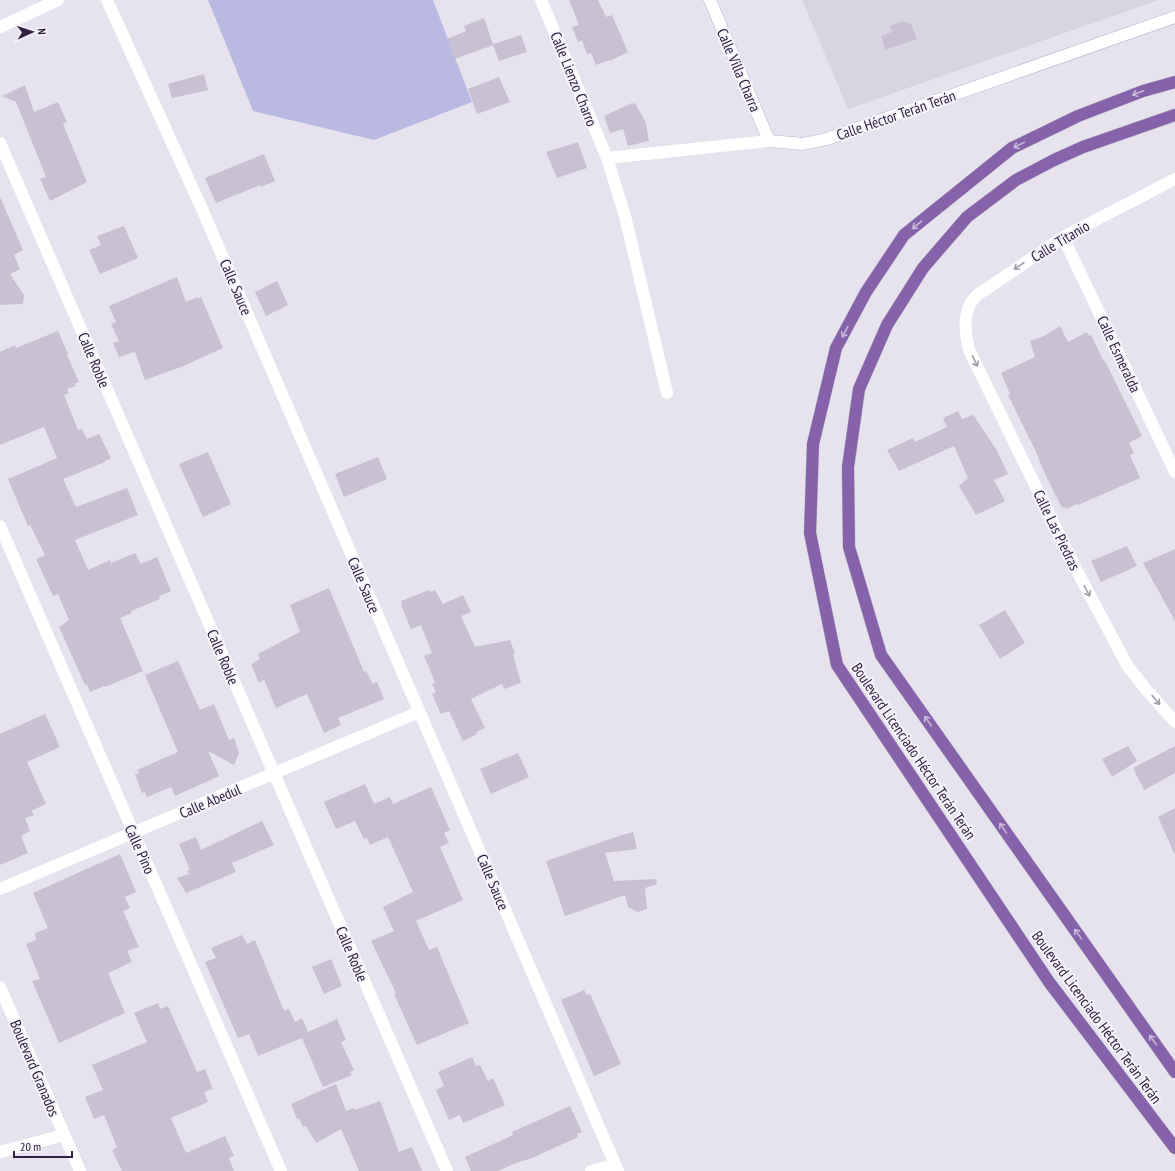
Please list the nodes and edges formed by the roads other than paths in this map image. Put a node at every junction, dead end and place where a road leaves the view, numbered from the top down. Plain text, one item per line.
1 (58, 0) edge
2 (107, 0) edge
3 (541, 0) edge
4 (710, 0) edge
5 (1175, 17) edge
6 (0, 27) edge
7 (1175, 82) edge
8 (1175, 115) edge
9 (769, 141) junction
10 (0, 143) edge
11 (607, 158) junction
12 (1175, 179) edge
13 (1063, 237) junction
14 (965, 324) joint
15 (667, 393) dead end
16 (1175, 472) edge
17 (0, 526) edge
18 (419, 712) junction
19 (1175, 722) edge
20 (274, 774) junction
21 (133, 833) junction
22 (0, 889) edge
23 (0, 986) edge
24 (1175, 1072) edge
25 (64, 1135) junction
26 (1175, 1148) edge
27 (0, 1152) edge
28 (617, 1168) edge
29 (80, 1171) edge
30 (281, 1171) edge
31 (446, 1171) edge
32 (591, 1171) edge

1 - 6 street
2 - 18 street, Calle Sauce
3 - 11 street, Calle Lienzo Charro
4 - 9 street, Calle Villa Charra
5 - 9 street, Calle Héctor Terán Terán
7 -> 26 main road, Boulevard Licenciado Héctor Terán Terán
24 -> 8 main road, Boulevard Licenciado Héctor Terán Terán
9 - 11 street, Calle Héctor Terán Terán
10 - 20 street, Calle Roble
11 - 15 street, Calle Lienzo Charro
12 - 13 street, Calle Titanio
13 -> 14 street, Calle Titanio
13 - 16 street, Calle Esmeralda
14 -> 19 street, Calle Las Piedras
17 - 21 street, Calle Pino
18 - 20 street, Calle Abedul
18 - 28 street, Calle Sauce
20 - 21 street, Calle Abedul
20 - 31 street, Calle Roble
21 - 22 street, Calle Abedul
21 - 30 street, Calle Pino
23 - 25 street, Boulevard Granados
25 - 27 street
25 - 29 street, Boulevard Granados
28 - 32 street

